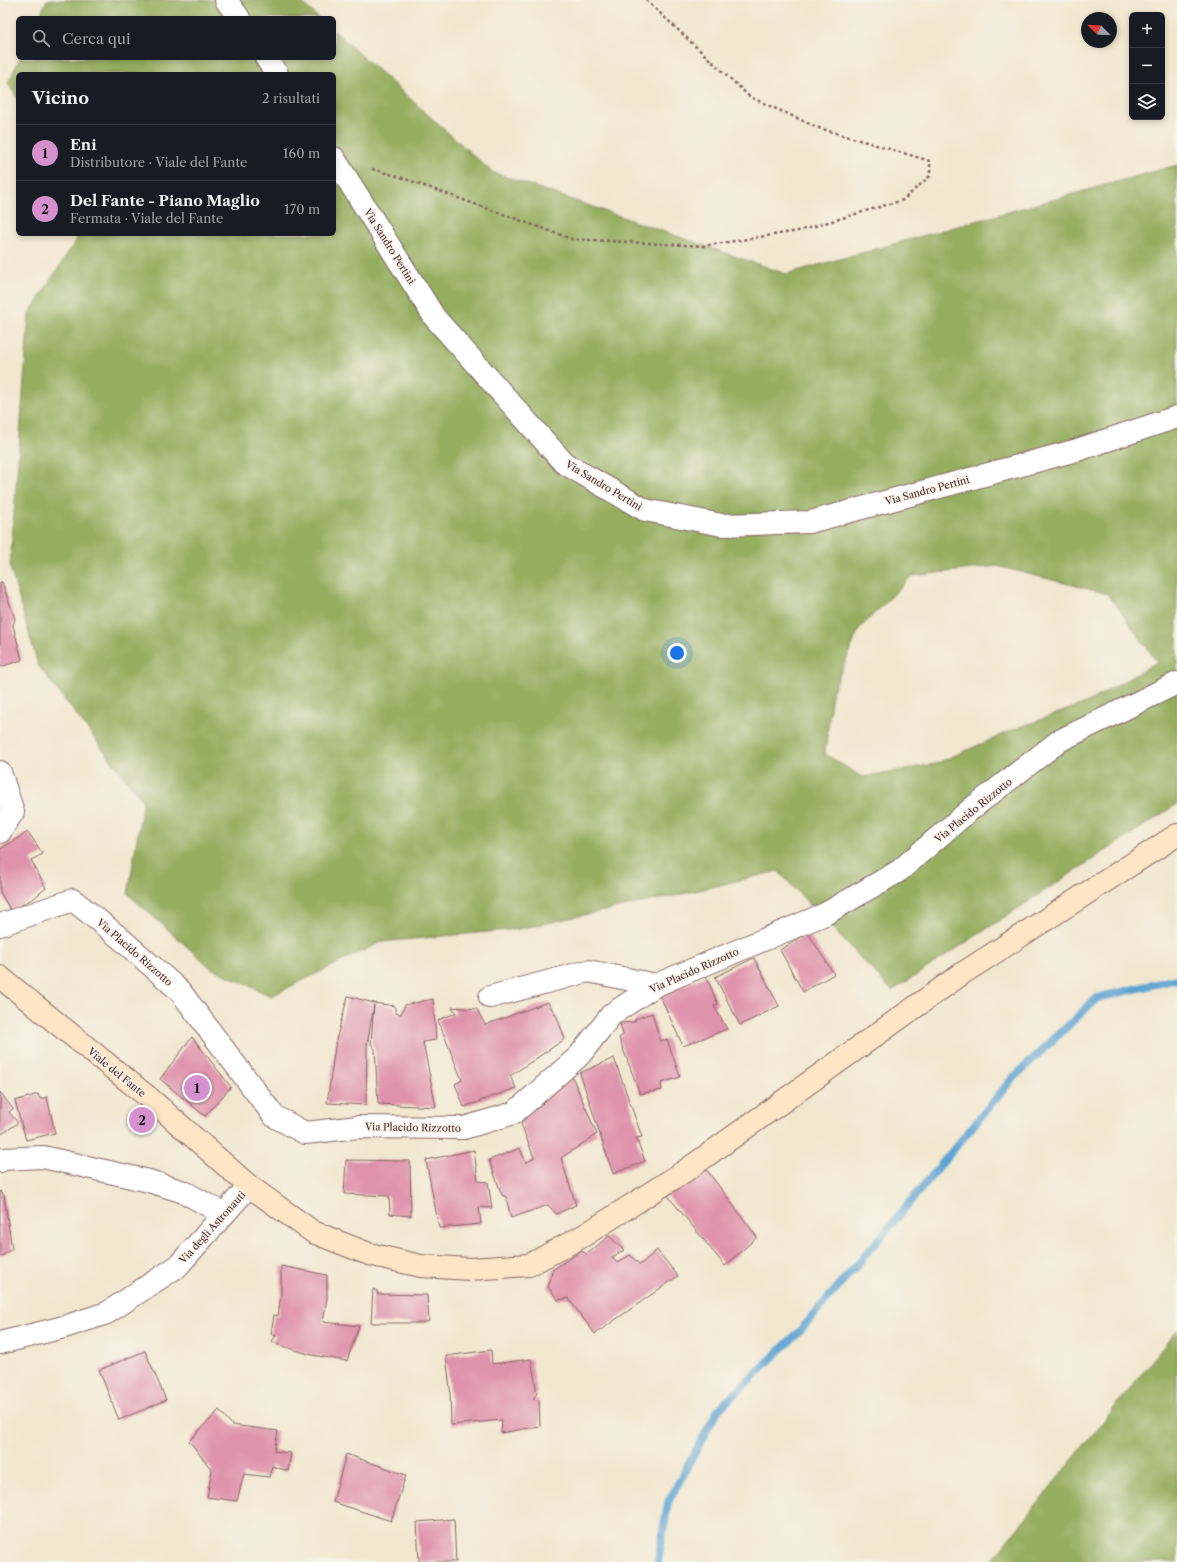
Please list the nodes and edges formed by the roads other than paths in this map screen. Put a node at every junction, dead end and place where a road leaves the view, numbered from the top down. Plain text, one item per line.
1 (226, 0) edge
2 (238, 16) edge
3 (267, 60) edge
4 (276, 72) edge
5 (336, 162) edge
6 (1177, 417) edge
7 (1177, 683) edge
8 (0, 772) edge
9 (0, 832) edge
10 (1177, 835) edge
11 (2, 920) edge
12 (0, 977) edge
13 (656, 986) junction
14 (490, 997) dead end
15 (0, 1161) edge
16 (249, 1186) junction
17 (224, 1214) junction
18 (0, 1343) edge

1 - 2 street
3 - 4 street
5 - 6 street, Via Sandro Pertini
7 - 13 street, Via Placido Rizzotto
8 - 9 street
10 - 16 main road, Viale del Fante
11 - 13 street, Via Placido Rizzotto
12 - 16 main road, Viale del Fante
13 - 14 street
15 - 17 street
16 - 17 street, Via degli Astronauti
17 - 18 street, Via degli Astronauti

